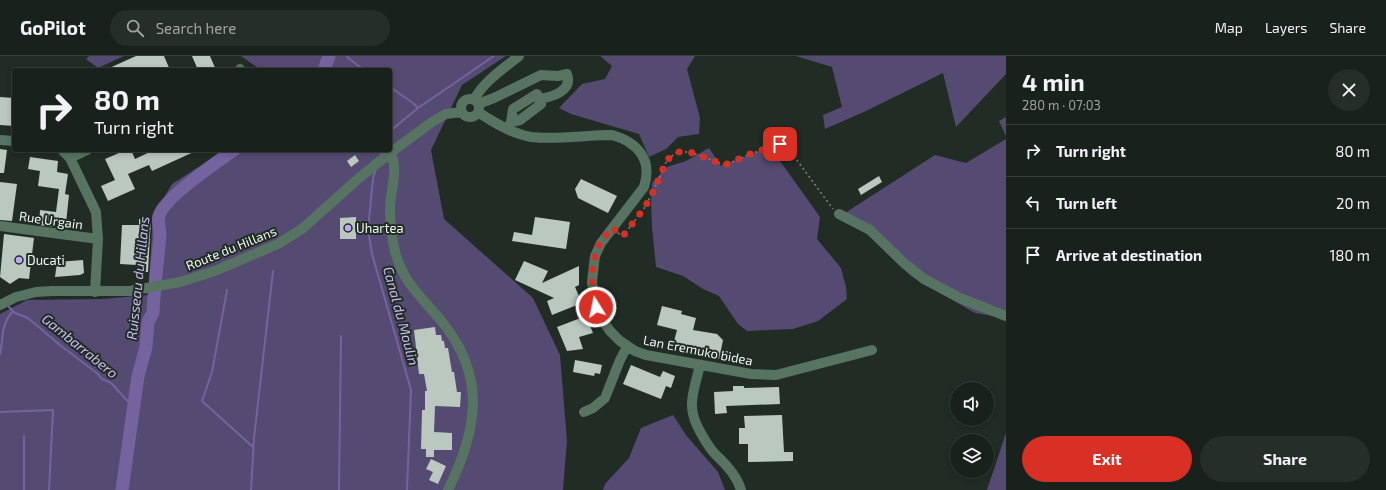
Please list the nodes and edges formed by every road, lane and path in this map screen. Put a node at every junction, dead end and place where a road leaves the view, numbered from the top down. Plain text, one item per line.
1 (519, 56) edge
2 (476, 105) junction
3 (461, 112) junction
4 (510, 125) junction
5 (0, 140) edge
6 (12, 141) edge
7 (64, 152) edge
8 (84, 152) edge
9 (392, 152) edge
10 (390, 153) joint
11 (70, 158) junction
12 (839, 214) joint
13 (0, 226) edge
14 (612, 228) junction
15 (98, 239) junction
16 (96, 292) junction
17 (4, 303) edge
18 (1006, 316) edge
19 (627, 347) junction
20 (872, 350) dead end
21 (700, 365) junction
22 (584, 412) dead end
23 (448, 490) edge
24 (741, 490) edge

1 - 2 street
2 - 3 street
2 - 3 street
2 - 4 street, Lan Eremuko bidea
2 - 4 street
3 - 9 street, Route du Hillans
4 - 14 street, Lan Eremuko bidea
5 - 6 street
7 - 11 street
8 - 11 street
10 - 16 street, Route du Hillans
10 - 23 street
11 - 15 street
12 - 14 path
12 - 18 street
13 - 15 street, Rue Urgain
14 - 19 street, Lan Eremuko bidea
15 - 16 street
16 - 17 street, Route du Hillans
19 - 21 street, Lan Eremuko bidea
19 - 22 street
20 - 21 street, Lan Eremuko bidea
21 - 24 street

